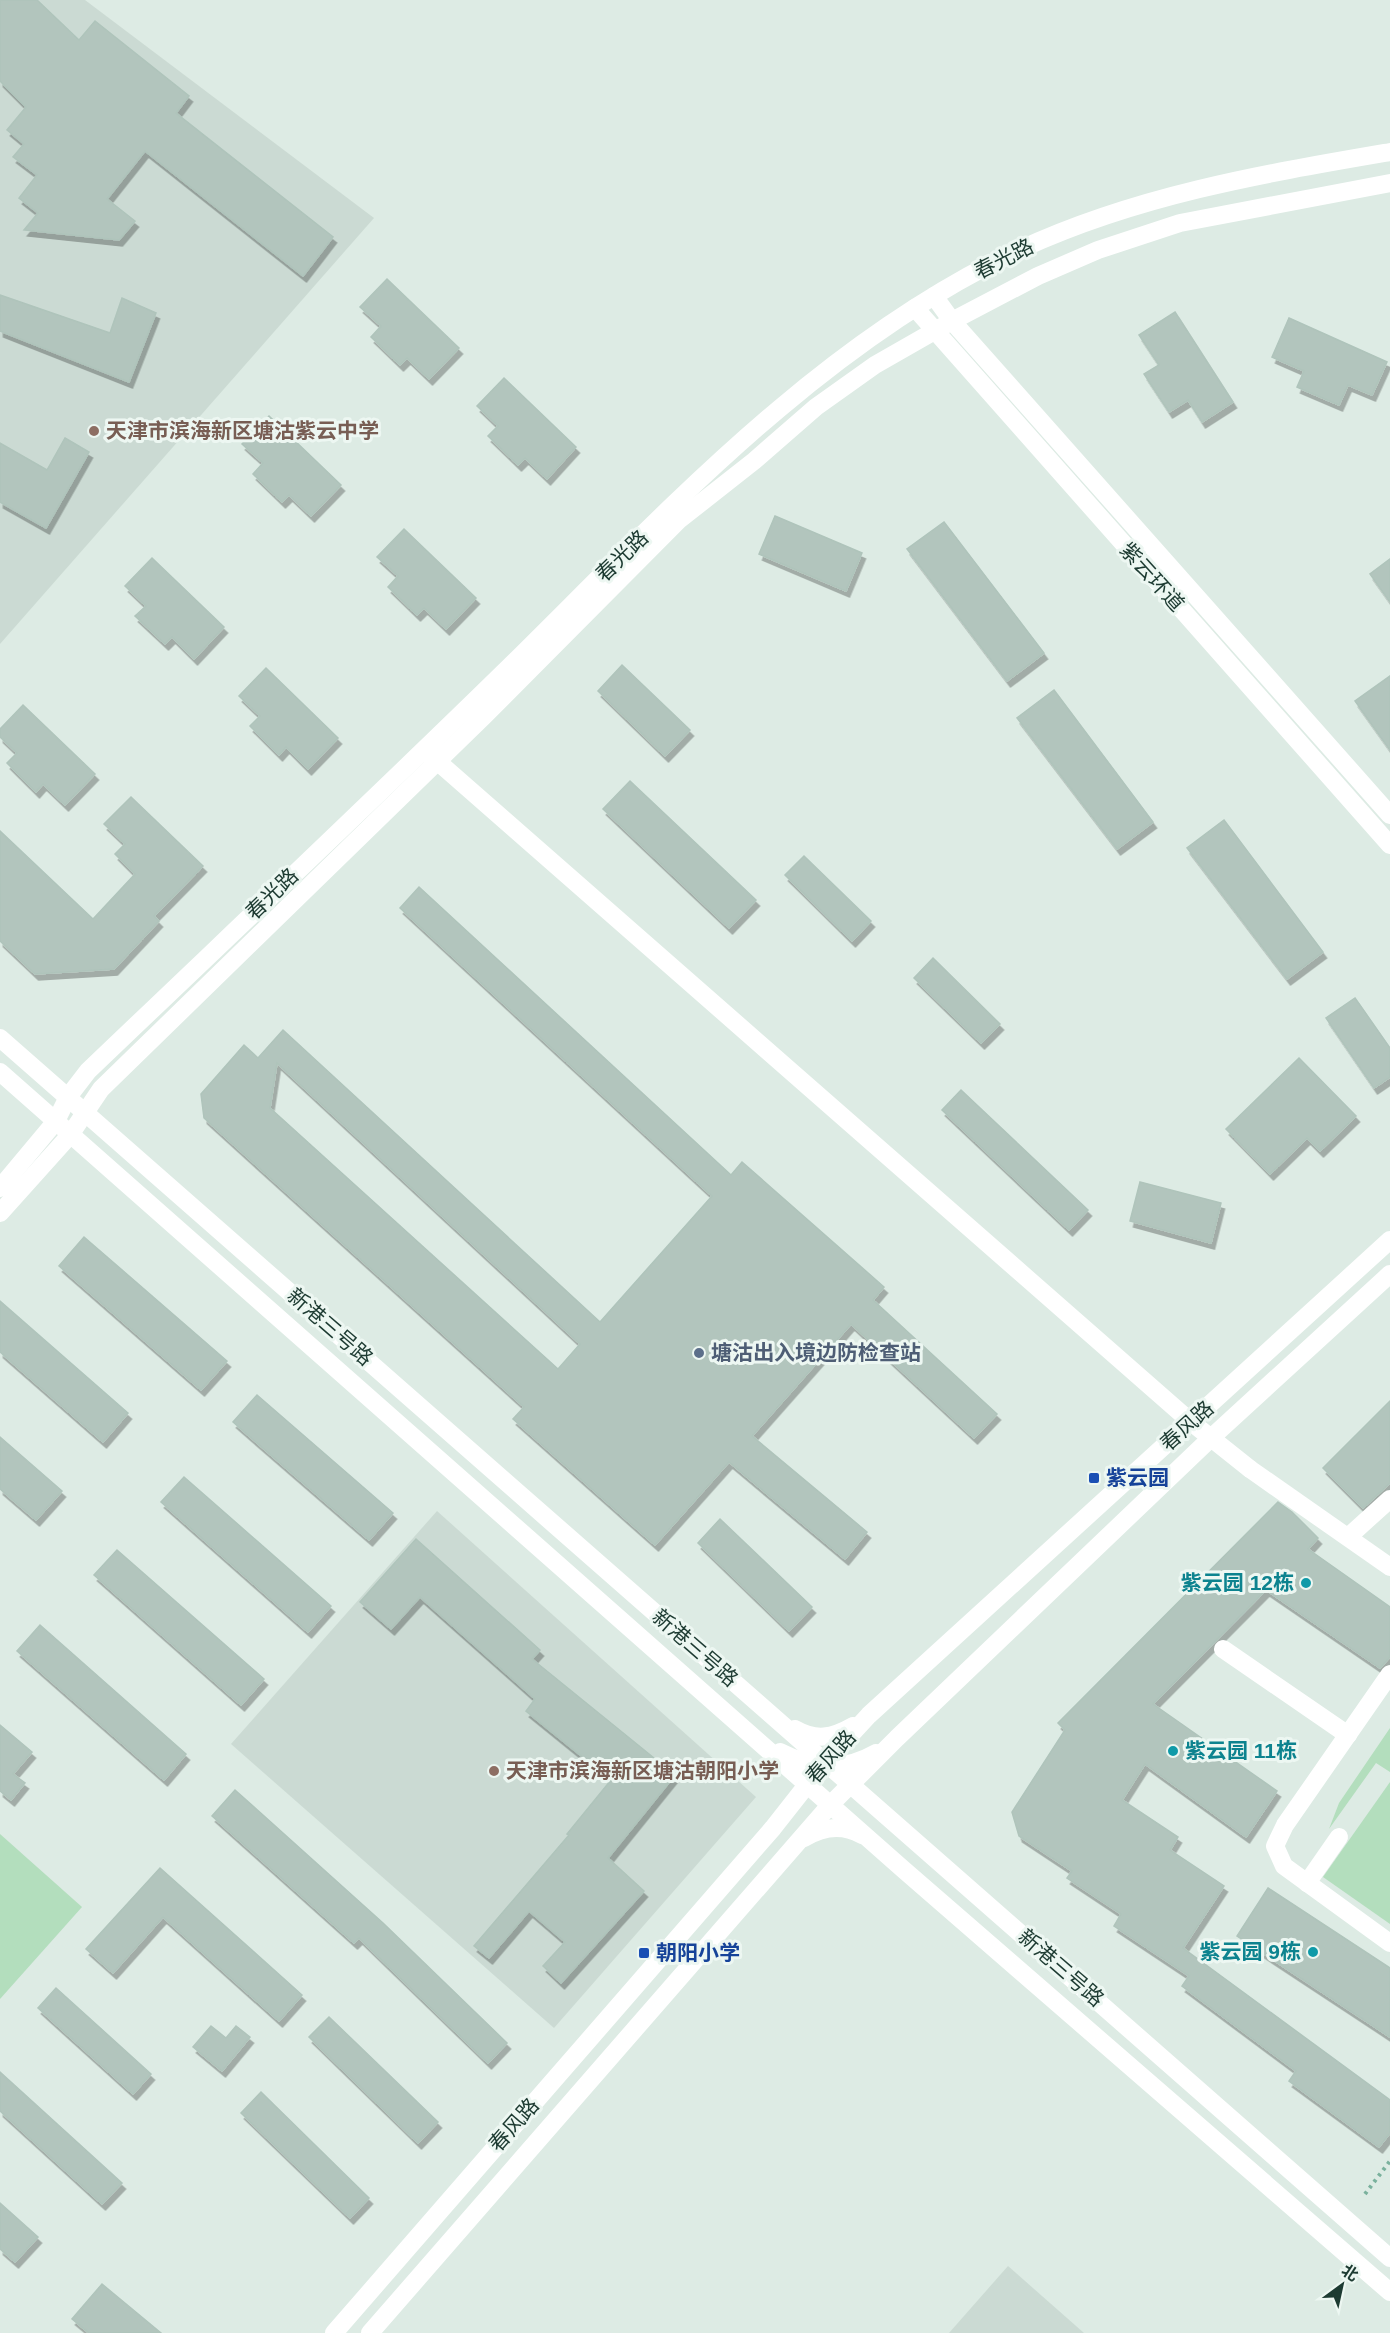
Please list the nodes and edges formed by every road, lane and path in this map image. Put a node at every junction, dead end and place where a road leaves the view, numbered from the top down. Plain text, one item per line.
1 (1390, 152) edge
2 (1390, 183) edge
3 (934, 296) junction
4 (915, 308) junction
5 (952, 321) junction
6 (934, 331) junction
7 (430, 755) junction
8 (1390, 814) edge
9 (1390, 845) edge
10 (0, 1038) edge
11 (0, 1072) edge
12 (68, 1097) junction
13 (85, 1112) junction
14 (56, 1121) junction
15 (69, 1135) junction
16 (0, 1188) edge
17 (0, 1213) edge
18 (1390, 1240) edge
19 (1390, 1274) edge
20 (1191, 1422) junction
21 (1212, 1437) junction
22 (1390, 1499) edge
23 (1348, 1537) junction
24 (1390, 1567) edge
25 (1223, 1649) dead end
26 (1390, 1674) edge
27 (869, 1715) junction
28 (773, 1716) junction
29 (751, 1734) junction
30 (1348, 1735) junction
31 (897, 1738) junction
32 (826, 1765) junction
33 (830, 1792) junction
34 (1339, 1837) dead end
35 (872, 1840) junction
36 (792, 1846) junction
37 (1307, 1883) junction
38 (1390, 1943) edge
39 (1390, 2161) edge
40 (1365, 2194) dead end
41 (1390, 2258) edge
42 (1390, 2292) edge
43 (334, 2333) edge
44 (370, 2333) edge

1 - 3 main road, 春光路
2 - 5 main road, 春光路
3 - 4 main road, 春光路
3 - 5 main road, 紫云环道
4 - 6 main road, 紫云环道
4 - 7 main road, 春光路
5 - 6 main road, 春光路
5 - 8 main road, 紫云环道
6 - 7 main road, 春光路
6 - 9 main road, 紫云环道
7 - 12 main road, 春光路
7 - 13 main road, 春光路
7 - 20 main road
10 - 12 main road, 新港三号路
11 - 14 main road, 新港三号路
12 - 13 main road, 新港三号路
12 - 14 main road, 春光路
13 - 15 main road, 春光路
13 - 28 main road, 新港三号路
14 - 15 main road, 新港三号路
14 - 16 main road, 春光路
15 - 17 main road, 春光路
15 - 29 main road, 新港三号路
18 - 20 main road, 春风路
19 - 21 main road, 春风路
20 - 21 main road
20 - 27 main road, 春风路
21 - 23 main road
21 - 31 main road, 春风路
22 - 23 main road
23 - 24 main road
25 - 30 main road
26 - 30 main road
27 - 28 main road
27 - 32 main road, 春风路
28 - 32 main road, 新港三号路
29 - 32 main road
29 - 33 main road, 新港三号路
30 - 37 main road
31 - 32 main road
31 - 33 main road, 春风路
32 - 33 main road, 春风路
32 - 33 main road, 新港三号路
33 - 35 main road, 新港三号路
33 - 36 main road, 春风路
33 - 41 main road, 新港三号路
33 - 43 main road, 春风路
34 - 37 main road
35 - 36 main road
35 - 42 main road, 新港三号路
36 - 44 main road, 春风路
37 - 38 main road
39 - 40 path

